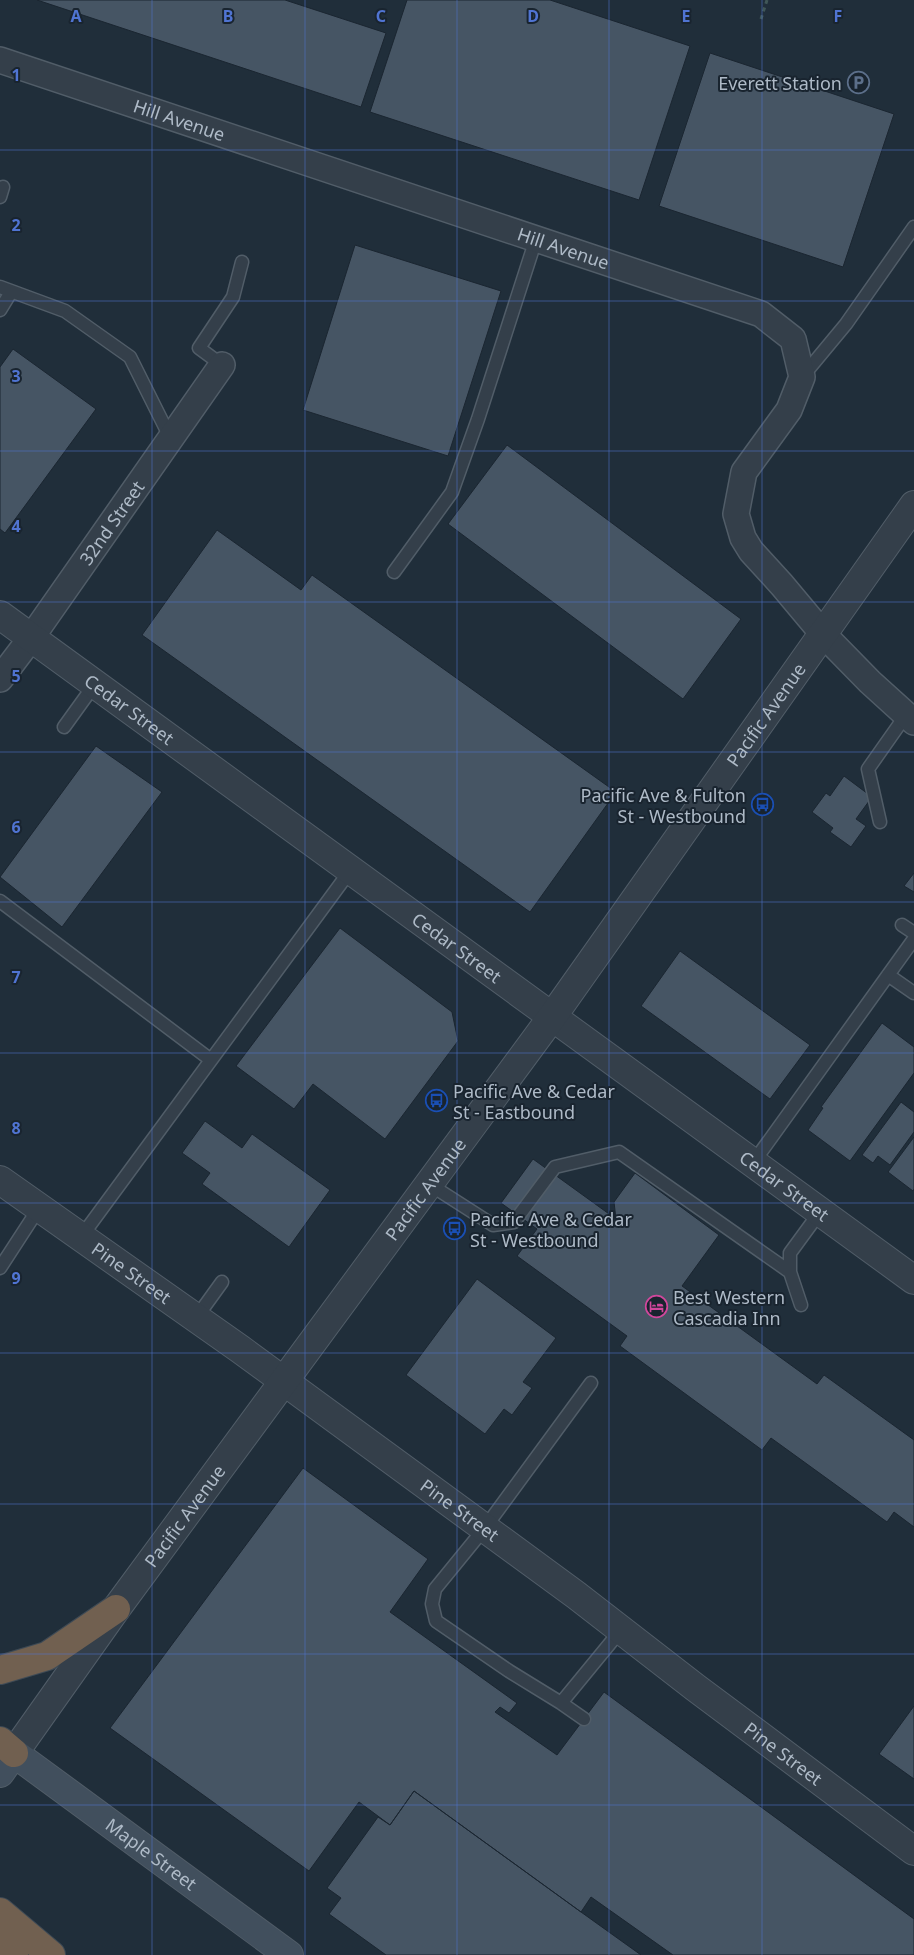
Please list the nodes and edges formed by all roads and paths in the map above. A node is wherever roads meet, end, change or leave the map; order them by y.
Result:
1 (767, 0) edge
2 (761, 20) dead end
3 (0, 60) edge
4 (914, 227) edge
5 (536, 239) junction
6 (242, 262) dead end
7 (5, 290) edge
8 (0, 310) edge
9 (222, 365) joint
10 (802, 377) junction
11 (171, 439) junction
12 (914, 505) edge
13 (394, 572) dead end
14 (0, 615) edge
15 (823, 634) junction
16 (31, 638) junction
17 (0, 679) edge
18 (95, 684) junction
19 (910, 718) edge
20 (64, 727) dead end
21 (880, 822) dead end
22 (350, 871) junction
23 (0, 901) edge
24 (902, 925) dead end
25 (914, 933) edge
26 (914, 939) edge
27 (888, 975) junction
28 (914, 993) edge
29 (552, 1018) junction
30 (210, 1060) junction
31 (753, 1163) junction
32 (0, 1180) edge
33 (429, 1184) junction
34 (39, 1208) junction
35 (820, 1212) junction
36 (81, 1237) junction
37 (0, 1268) edge
38 (790, 1272) junction
39 (914, 1280) edge
40 (222, 1282) dead end
41 (801, 1305) dead end
42 (196, 1318) junction
43 (284, 1381) junction
44 (592, 1383) dead end
45 (484, 1529) junction
46 (116, 1608) junction
47 (621, 1630) junction
48 (0, 1670) edge
49 (561, 1703) junction
50 (584, 1719) dead end
51 (5, 1756) edge
52 (914, 1851) edge
53 (0, 1912) edge
54 (0, 1942) edge
55 (14, 1955) edge
56 (51, 1955) edge
57 (289, 1955) edge

1 - 2 path
3 - 5 street, Hill Avenue
4 - 10 lane
5 - 10 street, Hill Avenue
5 - 13 lane
6 - 9 lane
7 - 8 lane
7 - 11 lane
9 - 11 street, 32nd Street
10 - 15 street
11 - 16 street, 32nd Street
12 - 15 street, Pacific Avenue
14 - 16 street, Cedar Street
15 - 19 street
15 - 29 street, Pacific Avenue
16 - 17 street, 32nd Street
16 - 18 street, Cedar Street
18 - 20 lane
18 - 22 street, Cedar Street
19 - 21 lane
22 - 29 street, Cedar Street
22 - 30 lane
23 - 30 lane
24 - 25 lane
26 - 27 lane
27 - 28 lane
27 - 31 lane
29 - 31 street, Cedar Street
29 - 33 street, Pacific Avenue
30 - 36 lane
31 - 35 street, Cedar Street
32 - 34 street, Pine Street
33 - 38 lane
33 - 43 street, Pacific Avenue
34 - 36 street, Pine Street
34 - 37 lane
35 - 38 lane
35 - 39 street, Cedar Street
36 - 42 street, Pine Street
38 - 41 lane
40 - 42 lane
42 - 43 street, Pine Street
43 - 45 street, Pine Street
43 - 46 street, Pacific Avenue
44 - 45 lane
45 - 47 street, Pine Street
45 - 49 lane
46 - 48 highway
46 - 51 street, Pacific Avenue
47 - 49 lane
47 - 52 street, Pine Street
49 - 50 lane
51 - 57 main road, Maple Street
53 - 56 highway
54 - 55 highway

